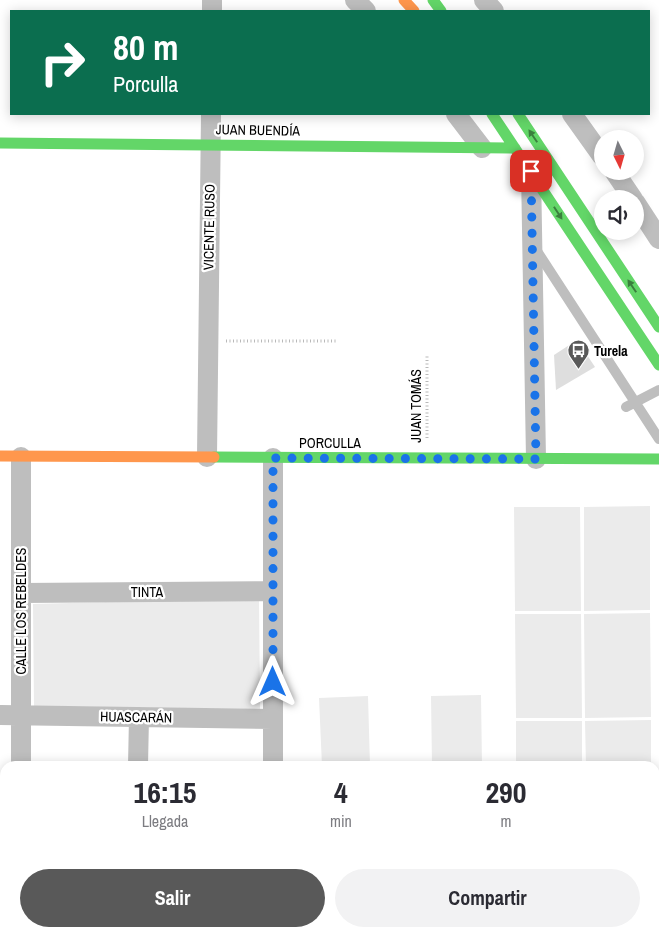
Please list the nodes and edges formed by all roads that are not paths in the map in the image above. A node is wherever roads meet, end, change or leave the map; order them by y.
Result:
1 (355, 0) edge
2 (404, 0) edge
3 (484, 0) edge
4 (365, 10) edge
5 (413, 10) edge
6 (493, 10) edge
7 (211, 115) edge
8 (457, 115) edge
9 (493, 115) edge
10 (519, 115) edge
11 (573, 115) edge
12 (0, 143) edge
13 (210, 145) junction
14 (594, 145) edge
15 (482, 148) junction
16 (515, 148) junction
17 (531, 171) junction
18 (644, 216) edge
19 (659, 239) edge
20 (532, 243) junction
21 (659, 327) edge
22 (659, 365) edge
23 (659, 390) edge
24 (630, 405) junction
25 (659, 439) edge
26 (0, 456) edge
27 (21, 456) junction
28 (207, 457) junction
29 (273, 458) junction
30 (536, 459) junction
31 (659, 459) edge
32 (273, 591) junction
33 (21, 593) junction
34 (0, 715) edge
35 (22, 715) junction
36 (139, 717) junction
37 (273, 719) junction
38 (21, 761) edge
39 (138, 761) edge
40 (273, 761) edge

1 - 4 street
2 - 5 street
3 - 6 street
7 - 13 street, VICENTE RUSO
8 - 15 street
9 - 16 street
21 -> 10 street
11 - 14 street
12 - 13 street, JUAN BUENDÍA
13 - 15 street, JUAN BUENDÍA
13 - 28 street, VICENTE RUSO
15 - 16 street, JUAN BUENDÍA
16 - 17 street
17 - 20 street
17 -> 22 street
18 - 19 street
20 - 24 lane
20 - 30 street
23 - 24 lane
24 - 25 lane
26 - 27 street, PORCULLA
27 - 28 street, PORCULLA
27 - 33 street, CALLE LOS REBELDES
28 - 29 street, PORCULLA
29 - 30 street, PORCULLA
29 - 32 street
30 - 31 street, PORCULLA
32 - 33 street, TINTA
32 - 37 street
33 - 35 street, CALLE LOS REBELDES
34 - 35 street, HUASCARÁN
35 - 36 street, HUASCARÁN
35 - 38 street, CALLE LOS REBELDES
36 - 37 street, HUASCARÁN
36 - 39 street
37 - 40 street

